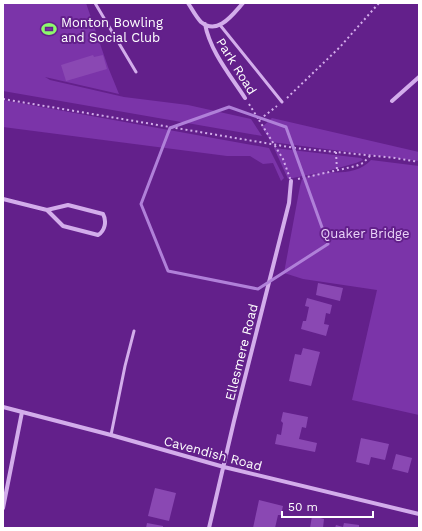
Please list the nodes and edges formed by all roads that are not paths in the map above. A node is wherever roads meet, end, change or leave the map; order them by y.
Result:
1 (95, 3) edge
2 (188, 3) edge
3 (243, 3) edge
4 (205, 24) junction
5 (220, 25) junction
6 (136, 72) dead end
7 (419, 77) edge
8 (245, 98) road end
9 (392, 101) dead end
10 (282, 102) road end
11 (291, 181) road end
12 (3, 199) edge
13 (47, 210) junction
14 (134, 331) dead end
15 (3, 407) edge
16 (22, 412) junction
17 (111, 435) junction
18 (224, 467) junction
19 (3, 508) edge
20 (419, 514) edge
21 (209, 528) edge

1 - 6 lane
2 - 4 street, Park Road
3 - 5 street
4 - 5 street
4 - 8 street, Park Road
5 - 10 lane
7 - 9 street
11 - 18 street, Ellesmere Road
12 - 13 street
13 - 13 street
14 - 17 lane
15 - 16 street, Cavendish Road
16 - 17 street, Cavendish Road
16 - 19 street
17 - 18 street, Cavendish Road
18 - 20 street, Cavendish Road
18 - 21 street, Ellesmere Road

